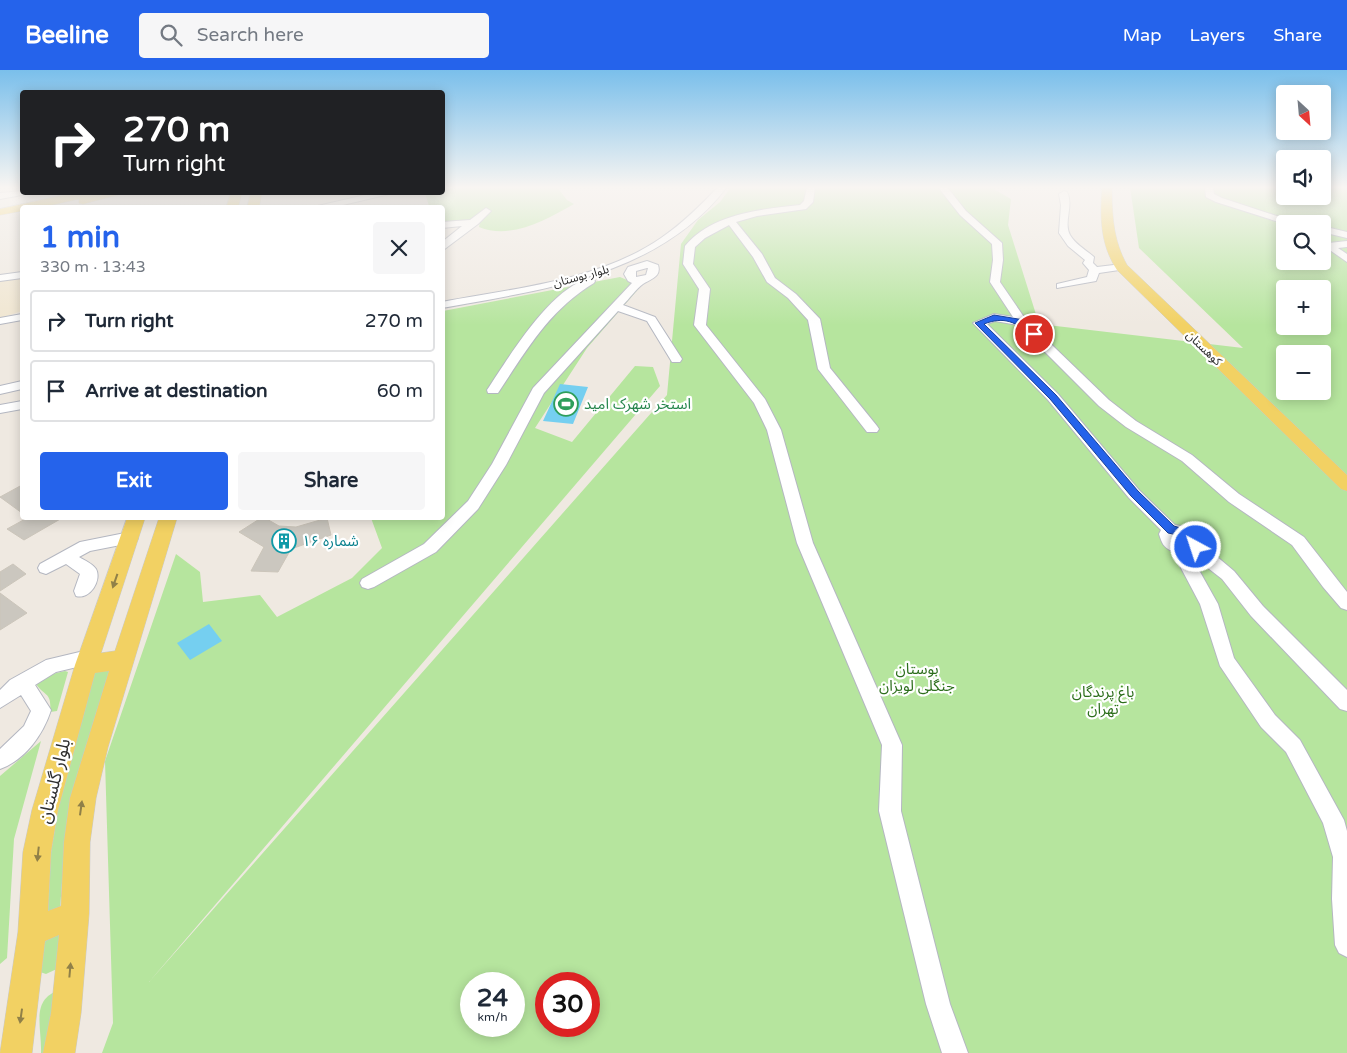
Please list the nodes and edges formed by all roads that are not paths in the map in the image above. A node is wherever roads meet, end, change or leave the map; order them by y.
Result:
1 (676, 233) edge
2 (703, 233) edge
3 (740, 233) edge
4 (986, 233) edge
5 (1065, 233) edge
6 (1107, 233) edge
7 (1117, 233) edge
8 (460, 234) edge
9 (1347, 244) edge
10 (445, 246) edge
11 (1347, 259) edge
12 (644, 260) junction
13 (1122, 267) junction
14 (1094, 270) junction
15 (612, 274) junction
16 (20, 275) edge
17 (568, 277) junction
18 (0, 278) edge
19 (634, 278) junction
20 (1061, 286) dead end
21 (445, 298) edge
22 (445, 304) edge
23 (617, 307) junction
24 (20, 317) edge
25 (0, 321) edge
26 (1022, 322) junction
27 (676, 359) dead end
28 (1235, 372) junction
29 (20, 379) edge
30 (0, 383) edge
31 (20, 385) edge
32 (0, 390) edge
33 (493, 390) dead end
34 (20, 405) edge
35 (0, 410) edge
36 (872, 429) dead end
37 (1347, 471) edge
38 (1347, 485) edge
39 (165, 529) edge
40 (131, 533) edge
41 (1182, 542) junction
42 (368, 583) dead end
43 (82, 591) dead end
44 (1347, 603) edge
45 (125, 659) junction
46 (87, 662) junction
47 (13, 687) edge
48 (0, 700) edge
49 (1347, 703) edge
50 (0, 760) edge
51 (75, 914) junction
52 (32, 932) junction
53 (1347, 945) edge
54 (16, 1053) edge
55 (59, 1053) edge
56 (956, 1053) edge

1 - 12 street, بلوار بوستان
2 - 56 street
3 - 36 street
4 - 26 street
5 - 14 street
6 - 13 main road, کوهستان
7 - 28 main road, کوهستان
8 - 10 street
9 - 11 street
12 - 15 street
12 - 17 street, بلوار بوستان
12 - 19 street
12 - 19 street
13 - 14 street
13 - 28 main road, کوهستان
14 - 20 street
15 - 19 street
15 - 33 street
16 - 18 street
17 - 21 street, بلوار بوستان
17 - 22 street, بلوار بوستان
19 - 23 street
23 - 27 street
23 - 42 street
24 - 25 street
26 - 41 street
26 - 44 street
28 - 37 main road, کوهستان
28 - 38 main road, کوهستان
29 - 30 street
31 - 32 street
34 - 35 street
39 - 40 main road
39 - 45 main road, بلوار گلستان
40 - 43 street
40 -> 46 main road, بلوار گلستان
41 - 49 street
41 - 53 street
45 - 46 main road
51 -> 45 main road, بلوار گلستان
46 - 47 street
46 -> 52 main road, بلوار گلستان
47 - 48 street
47 - 50 street
51 - 52 main road
55 -> 51 main road, بلوار گلستان
52 -> 54 main road, بلوار گلستان

